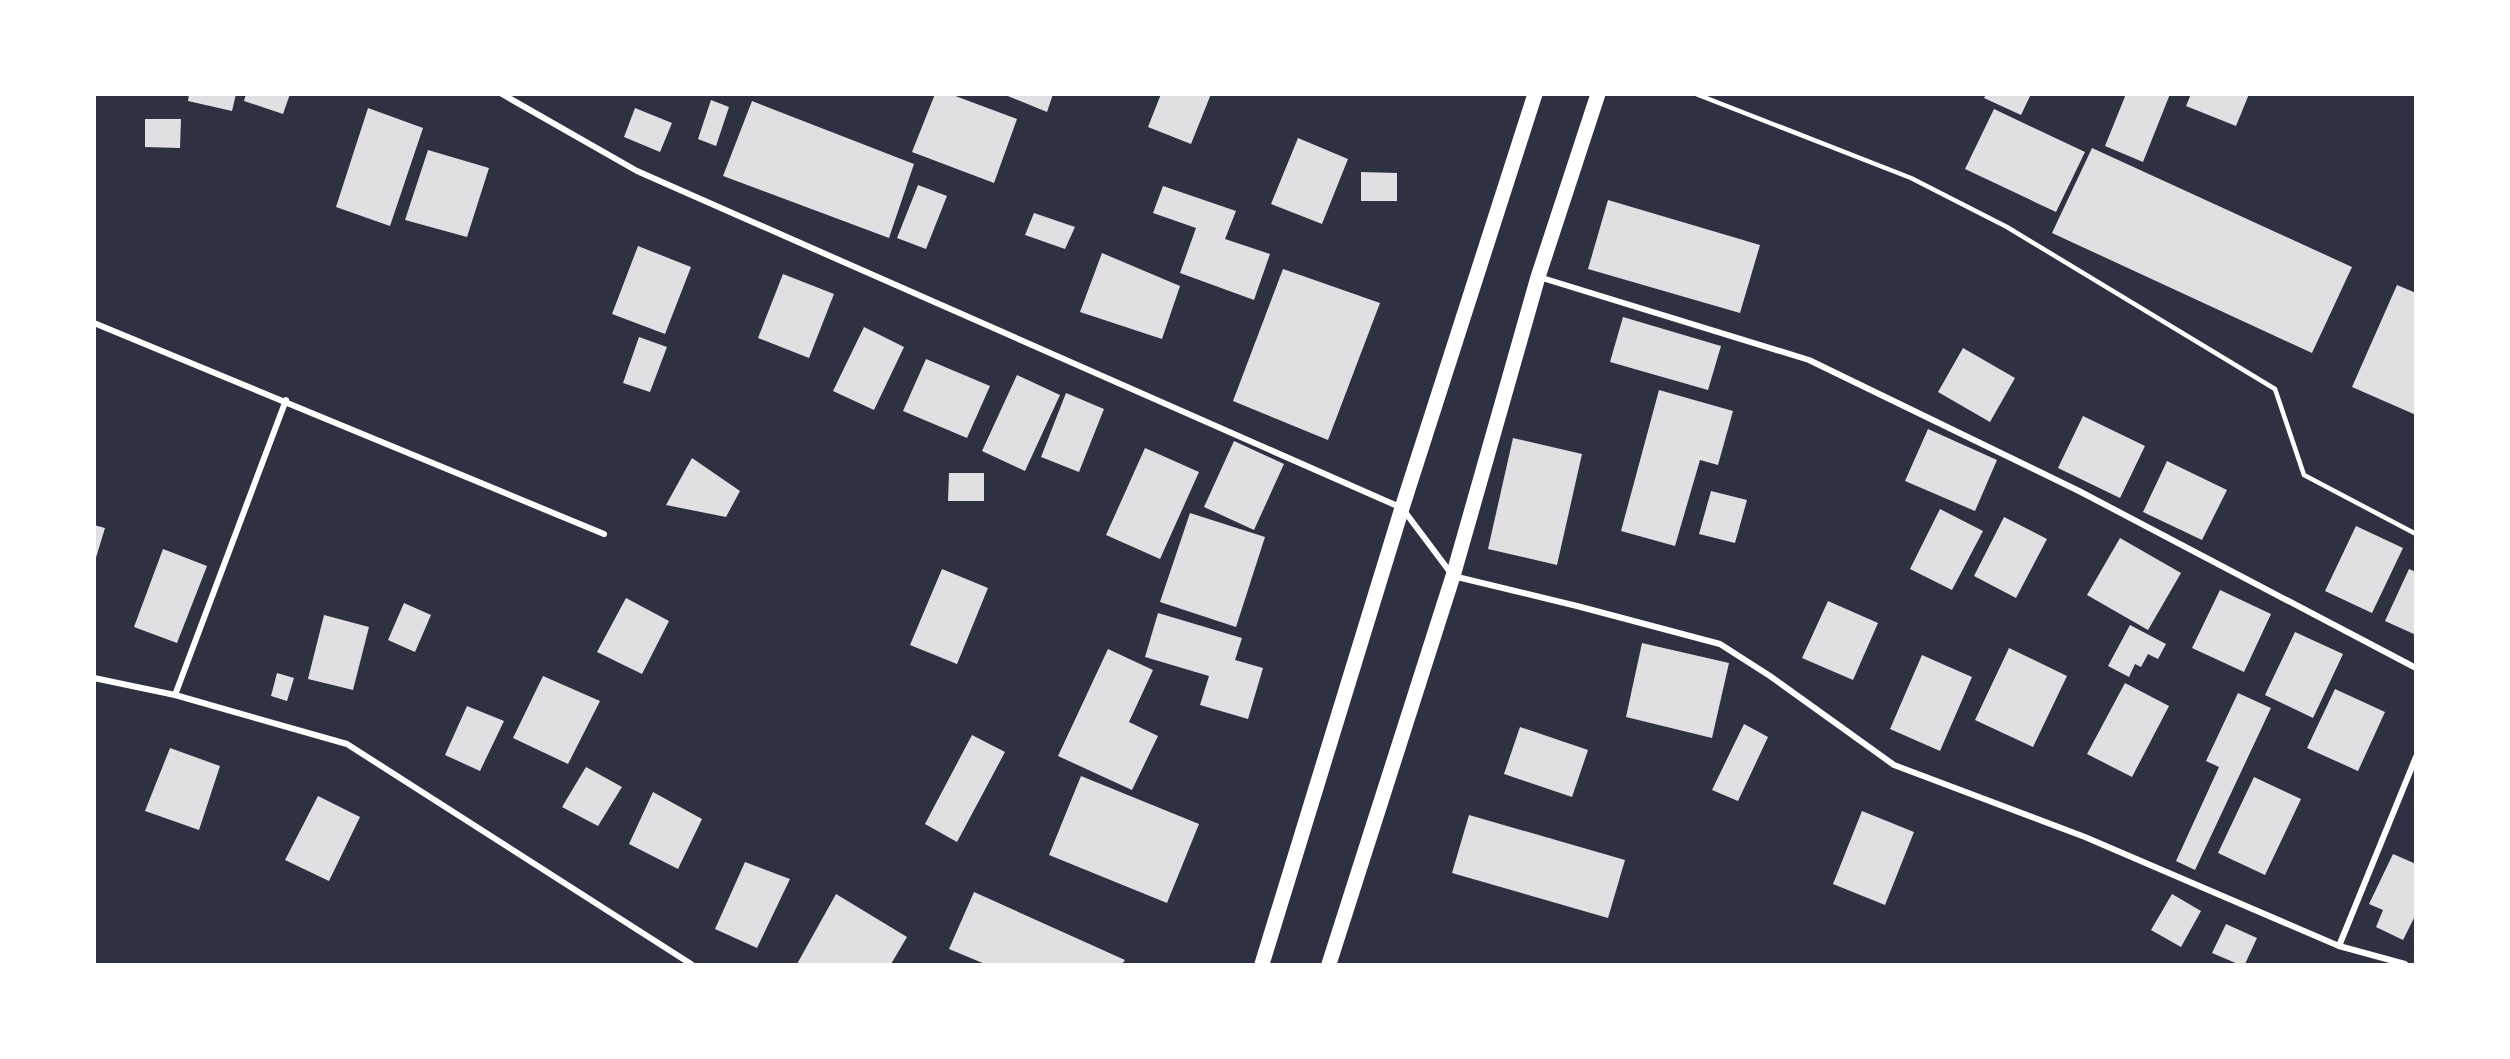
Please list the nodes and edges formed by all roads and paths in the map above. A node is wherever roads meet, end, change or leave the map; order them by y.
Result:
1 (501, 94) edge
2 (1534, 94) edge
3 (1598, 94) edge
4 (1696, 94) edge
5 (1538, 277) junction
6 (94, 322) edge
7 (286, 400) junction
8 (1402, 508) junction
9 (604, 534) dead end
10 (2415, 534) edge
11 (1454, 576) junction
12 (2415, 668) edge
13 (94, 678) edge
14 (175, 695) junction
15 (2415, 758) edge
16 (2339, 946) junction
17 (691, 964) edge
18 (1262, 964) edge
19 (1329, 964) edge
20 (2405, 964) edge

1 - 8 street
2 - 8 main road
3 - 5 main road
4 - 10 lane
5 - 11 main road
5 - 12 street
6 - 7 street
7 - 9 street
7 - 14 street
8 - 11 street
8 - 18 main road
11 - 16 street
11 - 19 main road
13 - 14 street
14 - 17 street
15 - 16 street
16 - 20 street

